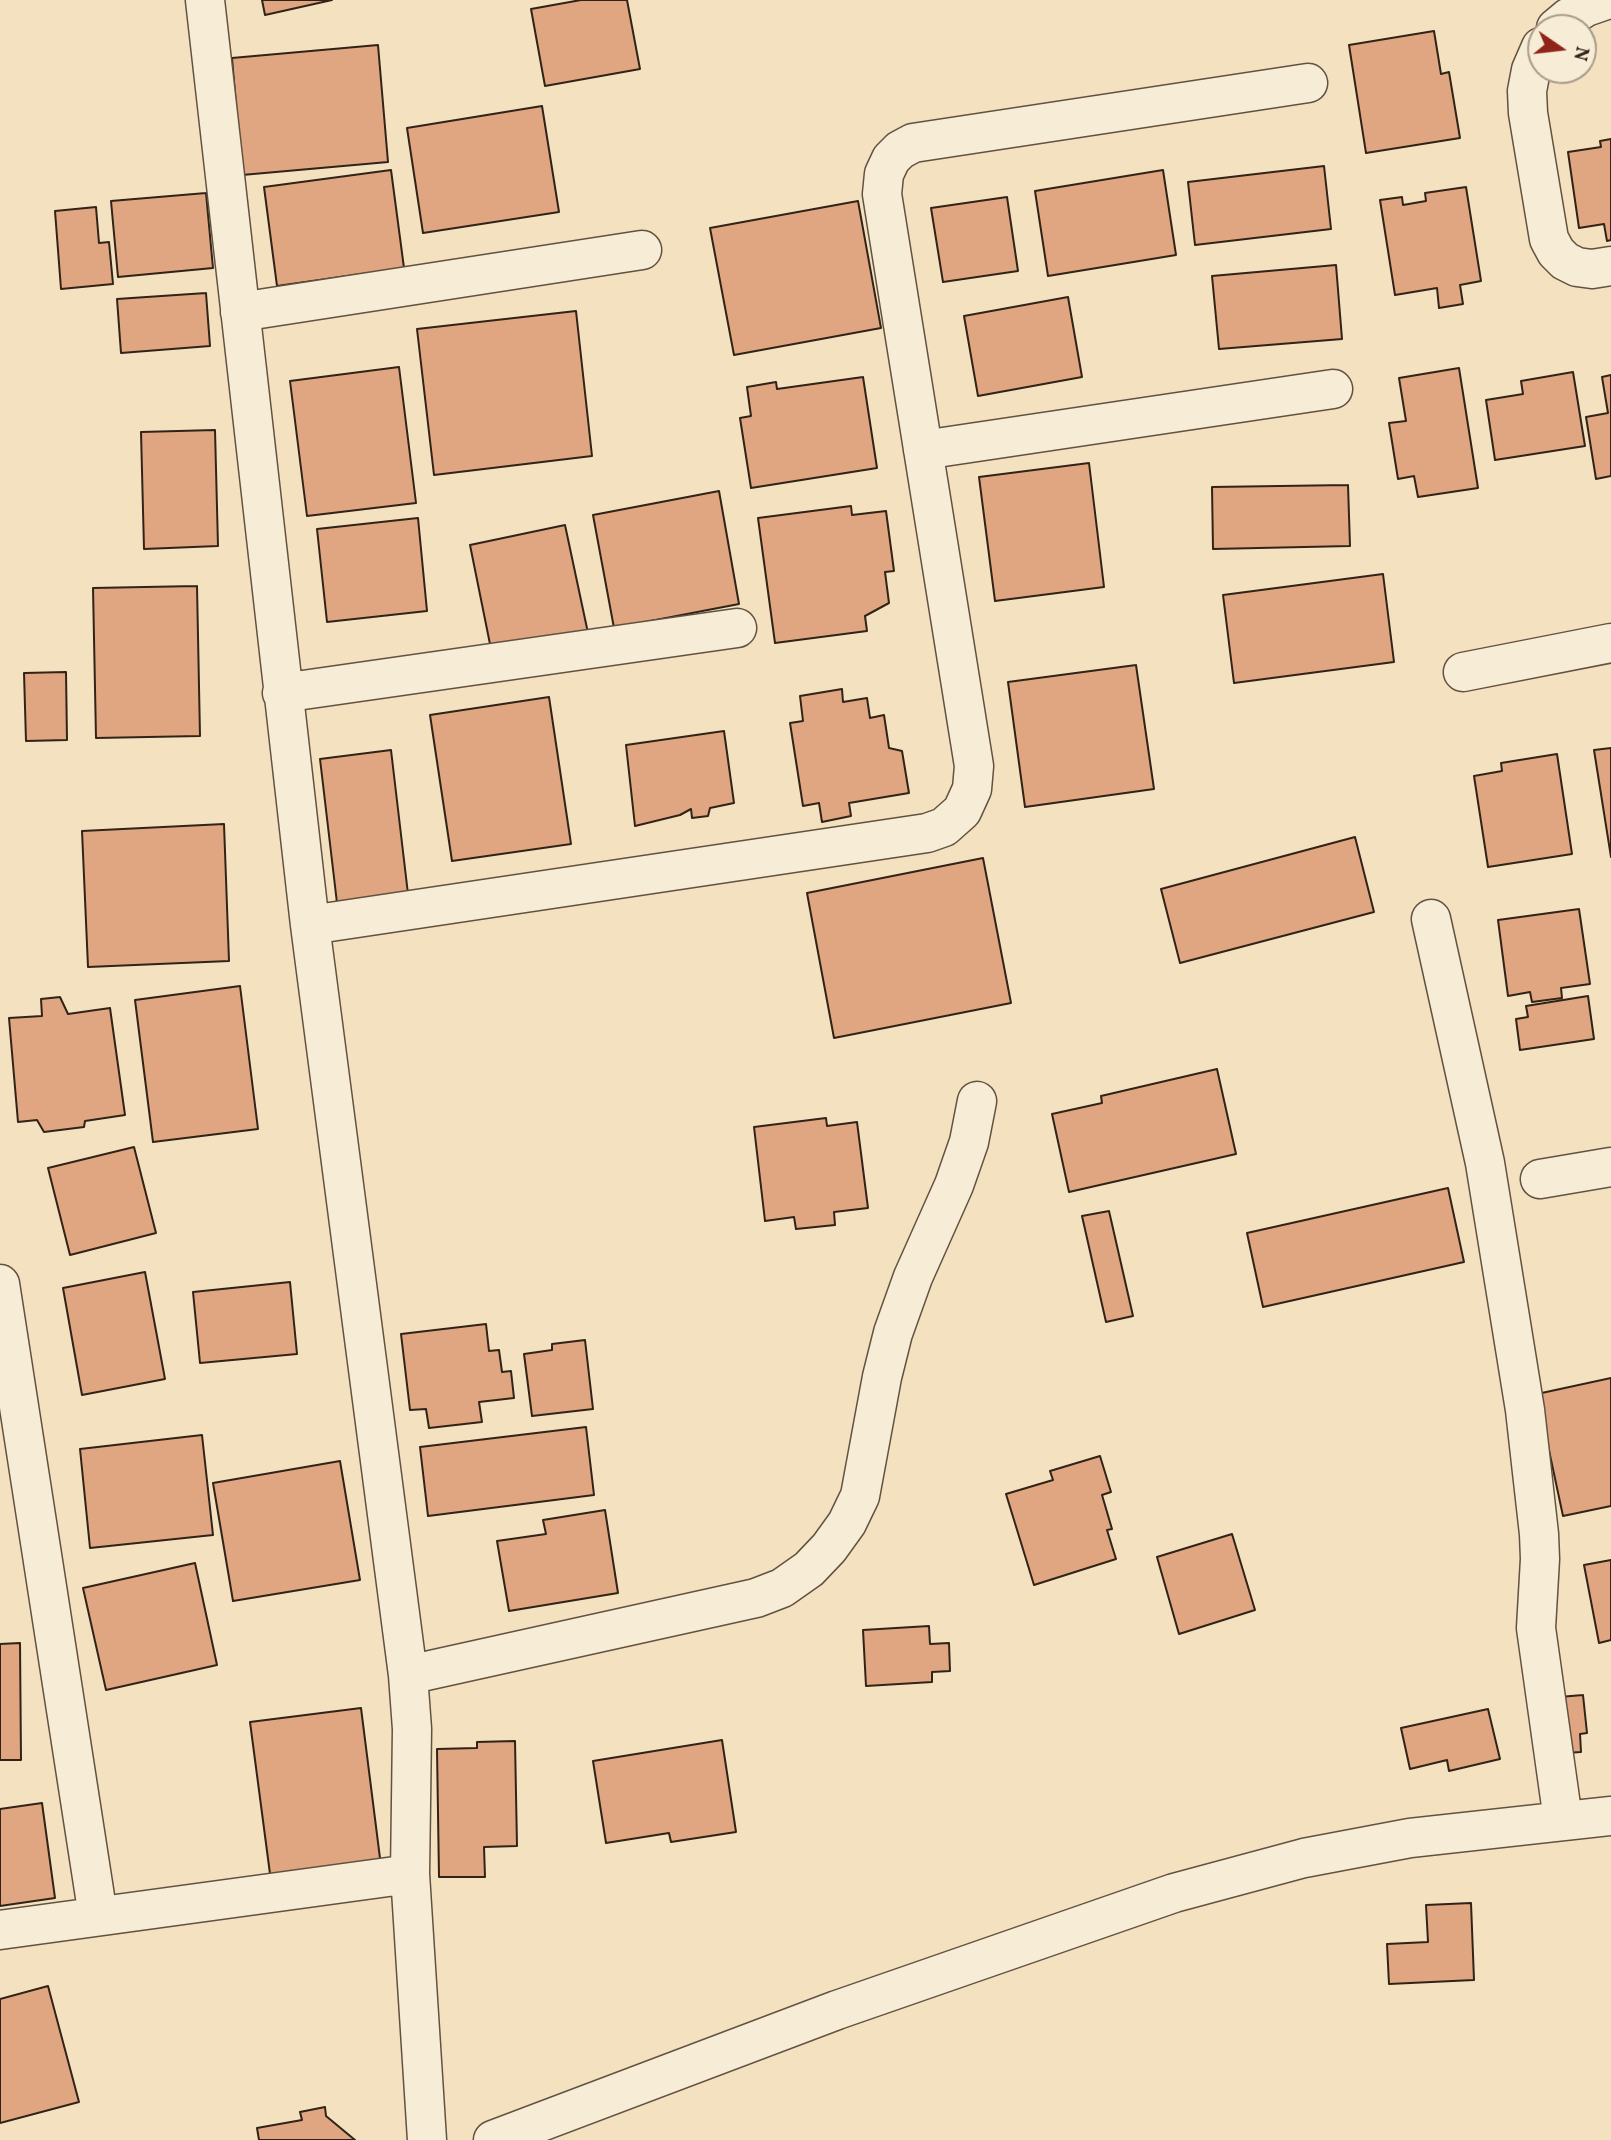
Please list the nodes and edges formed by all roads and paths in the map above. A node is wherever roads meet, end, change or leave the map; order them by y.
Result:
1 (205, 0) edge
2 (1606, 0) edge
3 (1566, 14) edge
4 (1308, 83) dead end
5 (1528, 84) edge
6 (642, 250) dead end
7 (1611, 266) edge
8 (240, 312) junction
9 (1333, 389) dead end
10 (923, 450) junction
11 (737, 628) dead end
12 (1611, 643) edge
13 (1463, 672) dead end
14 (282, 693) junction
15 (1431, 919) dead end
16 (310, 925) junction
17 (977, 1101) dead end
18 (1611, 1167) edge
19 (1540, 1178) dead end
20 (0, 1284) edge
21 (408, 1675) junction
22 (1611, 1816) edge
23 (1563, 1820) junction
24 (410, 1874) junction
25 (98, 1916) junction
26 (0, 1930) edge
27 (427, 2140) edge
28 (493, 2140) edge

1 - 8 street
2 - 3 street
4 - 10 street
5 - 7 street
6 - 8 street
8 - 14 street
9 - 10 street
10 - 16 street
11 - 14 street
12 - 13 street
14 - 16 street
15 - 23 street
16 - 21 street
17 - 21 street
18 - 19 street
20 - 25 street
21 - 24 street
22 - 23 street
23 - 28 street
24 - 25 street
24 - 27 street
25 - 26 street

